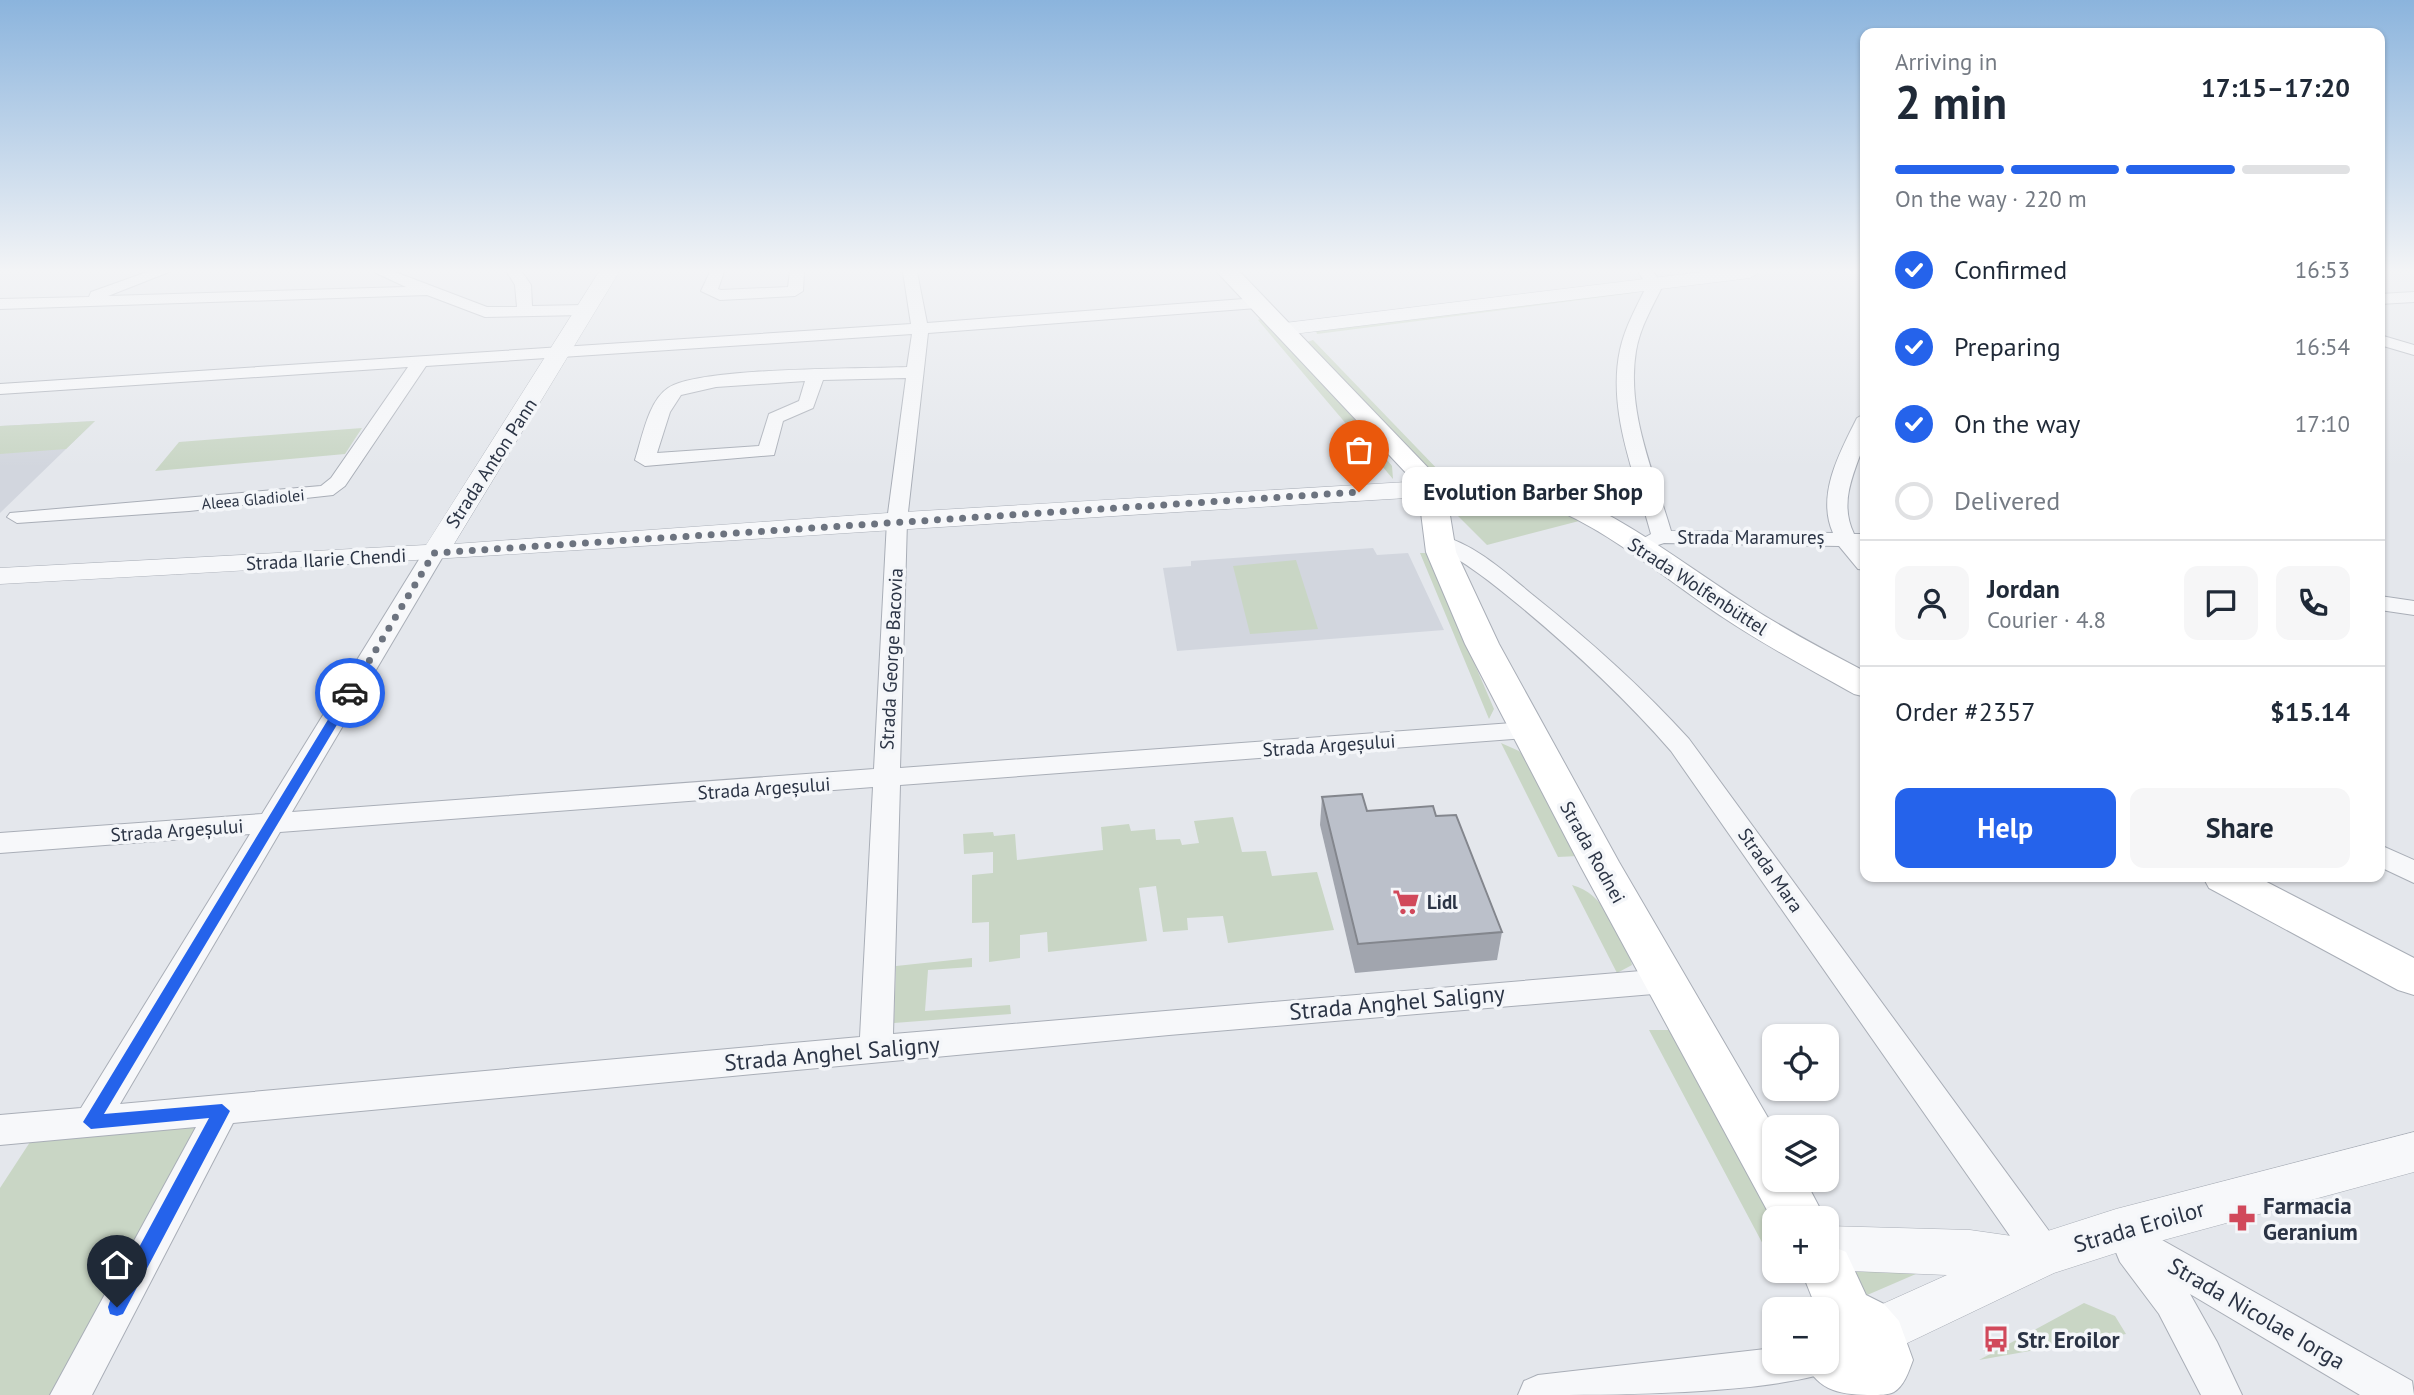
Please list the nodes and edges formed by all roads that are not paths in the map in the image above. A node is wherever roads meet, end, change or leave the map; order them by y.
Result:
1 (570, 337) edge
2 (794, 337) edge
3 (919, 337) edge
4 (1292, 337) edge
5 (1632, 337) edge
6 (2385, 341) edge
7 (2414, 350) edge
8 (562, 352) junction
9 (422, 360) junction
10 (917, 372) junction
11 (815, 377) junction
12 (0, 389) edge
13 (1860, 430) edge
14 (1426, 496) junction
15 (17, 517) dead end
16 (897, 521) junction
17 (1855, 539) edge
18 (1650, 541) junction
19 (434, 553) junction
20 (1860, 558) edge
21 (0, 576) edge
22 (2385, 604) edge
23 (2414, 607) edge
24 (1860, 683) edge
25 (1527, 730) junction
26 (886, 779) junction
27 (273, 822) junction
28 (0, 843) edge
29 (2385, 858) edge
30 (2414, 873) edge
31 (2232, 882) edge
32 (2414, 978) edge
33 (1665, 981) junction
34 (876, 1048) junction
35 (222, 1111) junction
36 (91, 1122) junction
37 (0, 1130) edge
38 (2414, 1152) edge
39 (1762, 1153) edge
40 (2116, 1231) junction
41 (1839, 1248) edge
42 (2035, 1258) junction
43 (1842, 1342) edge
44 (70, 1395) edge
45 (1538, 1395) edge
46 (2222, 1395) edge
47 (2398, 1395) edge

1 - 8 street, Strada Anton Pann
2 - 8 street
3 - 10 street, Strada George Bacovia
4 - 14 main road
5 - 18 street
6 - 7 street
8 - 9 street
8 - 19 street, Strada Anton Pann
9 - 12 street
9 - 15 street, Aleea Gladiolei
10 - 11 street
10 - 16 street, Strada George Bacovia
11 - 11 street
13 - 17 street
14 - 16 street, Strada Ilarie Chendi
14 - 18 main road, Strada Wolfenbüttel
14 - 25 main road, Strada Rodnei
14 - 42 street, Strada Mara
16 - 19 street, Strada Ilarie Chendi
16 - 26 street, Strada George Bacovia
17 - 18 street, Strada Maramureș
17 - 20 street
18 - 24 main road, Strada Wolfenbüttel
19 - 21 street, Strada Ilarie Chendi
19 - 27 street, Strada Anton Pann
22 - 23 street
25 - 26 street, Strada Argeșului
25 - 33 main road, Strada Rodnei
26 - 27 street, Strada Argeșului
26 - 34 street, Strada George Bacovia
27 - 28 street, Strada Argeșului
27 - 36 street, Strada Anton Pann
29 - 30 street
31 - 32 main road
33 - 34 street, Strada Anghel Saligny
33 - 39 main road, Strada Rodnei
34 - 35 street, Strada Anghel Saligny
35 - 36 street, Strada Anghel Saligny
35 - 44 street
36 - 37 street, Strada Anghel Saligny
38 - 40 street, Strada Eroilor
40 - 42 street, Strada Eroilor
40 - 46 street
40 - 47 street, Strada Nicolae Iorga
41 - 42 street
42 - 43 street, Strada Eroilor
43 - 45 street

